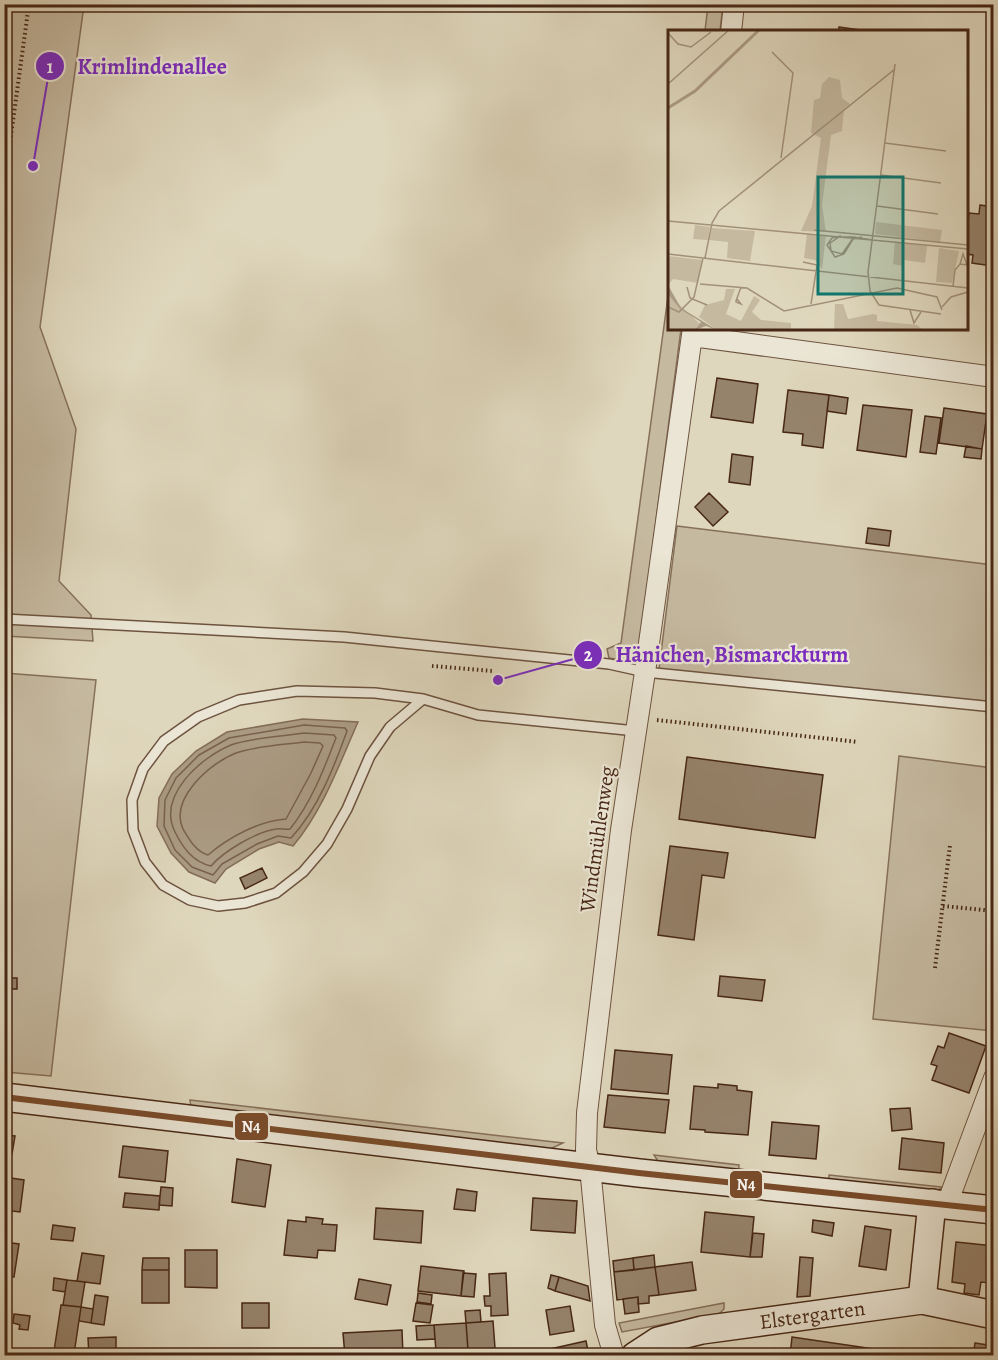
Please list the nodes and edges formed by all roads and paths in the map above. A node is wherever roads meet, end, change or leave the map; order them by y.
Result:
1 (29, 4) edge
2 (734, 4) edge
3 (731, 30) edge
4 (4, 186) edge
5 (692, 332) edge
6 (993, 377) edge
7 (4, 619) edge
8 (645, 672) junction
9 (423, 699) junction
10 (993, 707) edge
11 (637, 724) junction
12 (858, 742) dead end
13 (950, 845) dead end
14 (943, 906) junction
15 (993, 911) edge
16 (935, 968) dead end
17 (993, 1078) edge
18 (4, 1097) edge
19 (590, 1167) junction
20 (939, 1204) junction
21 (993, 1210) edge
22 (922, 1300) junction
23 (993, 1315) edge
24 (614, 1356) edge
25 (635, 1356) edge

1 - 4 path
2 - 3 street
5 - 6 street
5 - 8 street, Windmühlenweg
7 - 8 lane
8 - 10 lane
8 - 11 street, Windmühlenweg
9 - 9 lane
9 - 11 lane
11 - 12 path
11 - 19 street, Windmühlenweg
13 - 14 path
14 - 15 path
14 - 16 path
17 - 20 street
18 - 19 street
19 - 20 street
19 - 24 street, Windmühlenweg
20 - 21 street
20 - 22 street
22 - 23 street, Elstergarten
22 - 25 street, Elstergarten

